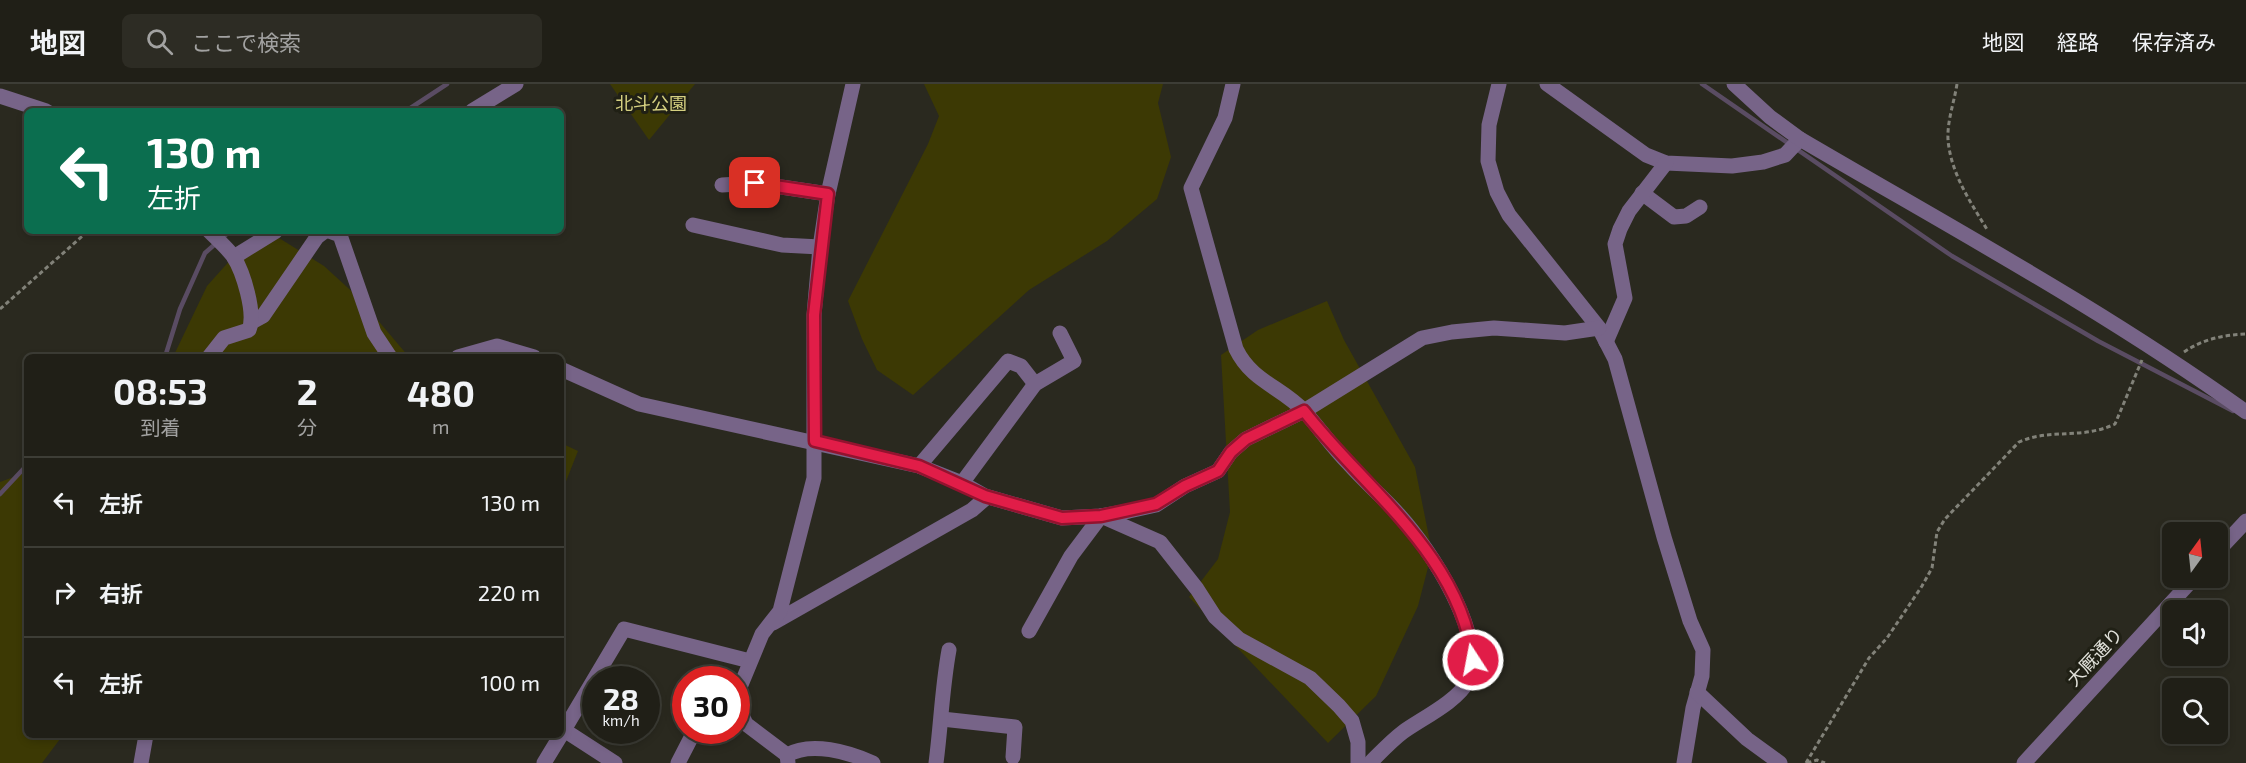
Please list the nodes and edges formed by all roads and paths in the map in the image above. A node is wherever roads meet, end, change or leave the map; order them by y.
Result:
1 (516, 84) edge
2 (854, 84) edge
3 (1233, 84) edge
4 (1499, 84) edge
5 (1547, 84) edge
6 (1734, 84) edge
7 (1957, 84) edge
8 (0, 96) edge
9 (37, 108) edge
10 (477, 108) edge
11 (1800, 139) junction
12 (1666, 163) junction
13 (722, 185) dead end
14 (1642, 193) junction
15 (828, 194) junction
16 (1700, 207) dead end
17 (693, 225) dead end
18 (85, 234) edge
19 (212, 234) edge
20 (271, 234) edge
21 (321, 234) edge
22 (337, 234) edge
23 (820, 247) junction
24 (1990, 250) junction
25 (234, 257) junction
26 (0, 309) edge
27 (252, 321) junction
28 (1599, 328) junction
29 (1060, 333) dead end
30 (2246, 334) edge
31 (1606, 342) junction
32 (2147, 344) junction
33 (212, 354) edge
34 (388, 354) edge
35 (469, 354) edge
36 (524, 354) edge
37 (2173, 360) junction
38 (564, 370) edge
39 (1035, 384) junction
40 (1304, 411) junction
41 (2246, 411) edge
42 (815, 441) junction
43 (919, 466) junction
44 (962, 483) junction
45 (987, 497) junction
46 (1101, 516) junction
47 (2246, 521) edge
48 (2228, 540) edge
49 (2185, 588) edge
50 (768, 626) junction
51 (1029, 631) dead end
52 (949, 650) dead end
53 (750, 661) junction
54 (748, 666) edge
55 (1697, 692) junction
56 (942, 719) junction
57 (750, 727) edge
58 (564, 730) edge
59 (564, 734) edge
60 (145, 738) edge
61 (559, 738) edge
62 (688, 744) edge
63 (1013, 757) dead end
64 (788, 759) edge
65 (141, 763) edge
66 (544, 763) edge
67 (615, 763) edge
68 (678, 763) edge
69 (873, 763) edge
70 (936, 763) edge
71 (1358, 763) edge
72 (1371, 763) edge
73 (1684, 763) edge
74 (1780, 763) edge
75 (1807, 763) edge
76 (1825, 763) edge
77 (2024, 763) edge

1 - 10 street
2 - 15 street
3 - 40 street
4 - 28 street
5 - 12 street
6 - 11 street
7 - 24 path
8 - 9 street
11 - 12 street
11 - 24 street
12 - 14 street
13 - 15 street
14 - 16 street
14 - 31 street
15 - 23 street
17 - 23 street
18 - 26 path
19 - 25 street
20 - 25 street
21 - 27 street
22 - 34 street
23 - 42 street
24 - 32 street
25 - 27 street
27 - 33 street
28 - 31 street
28 - 40 street
29 - 39 street
30 - 37 path
31 - 55 street
32 - 37 street
32 - 75 path
35 - 36 street
37 - 41 street
38 - 42 street
39 - 43 street
39 - 44 street
40 - 46 street
40 - 72 street
42 - 43 street
42 - 50 street
43 - 44 street
44 - 45 street
45 - 46 street
45 - 50 street
46 - 51 street
46 - 71 street
47 - 48 street
49 - 77 street, 大厩通り
50 - 53 street
52 - 56 street
53 - 54 street
53 - 58 street
55 - 73 street
55 - 74 street
56 - 63 street
56 - 70 street
57 - 64 street
59 - 67 street
60 - 65 street
61 - 66 street
62 - 68 street
64 - 69 street
75 - 76 path

